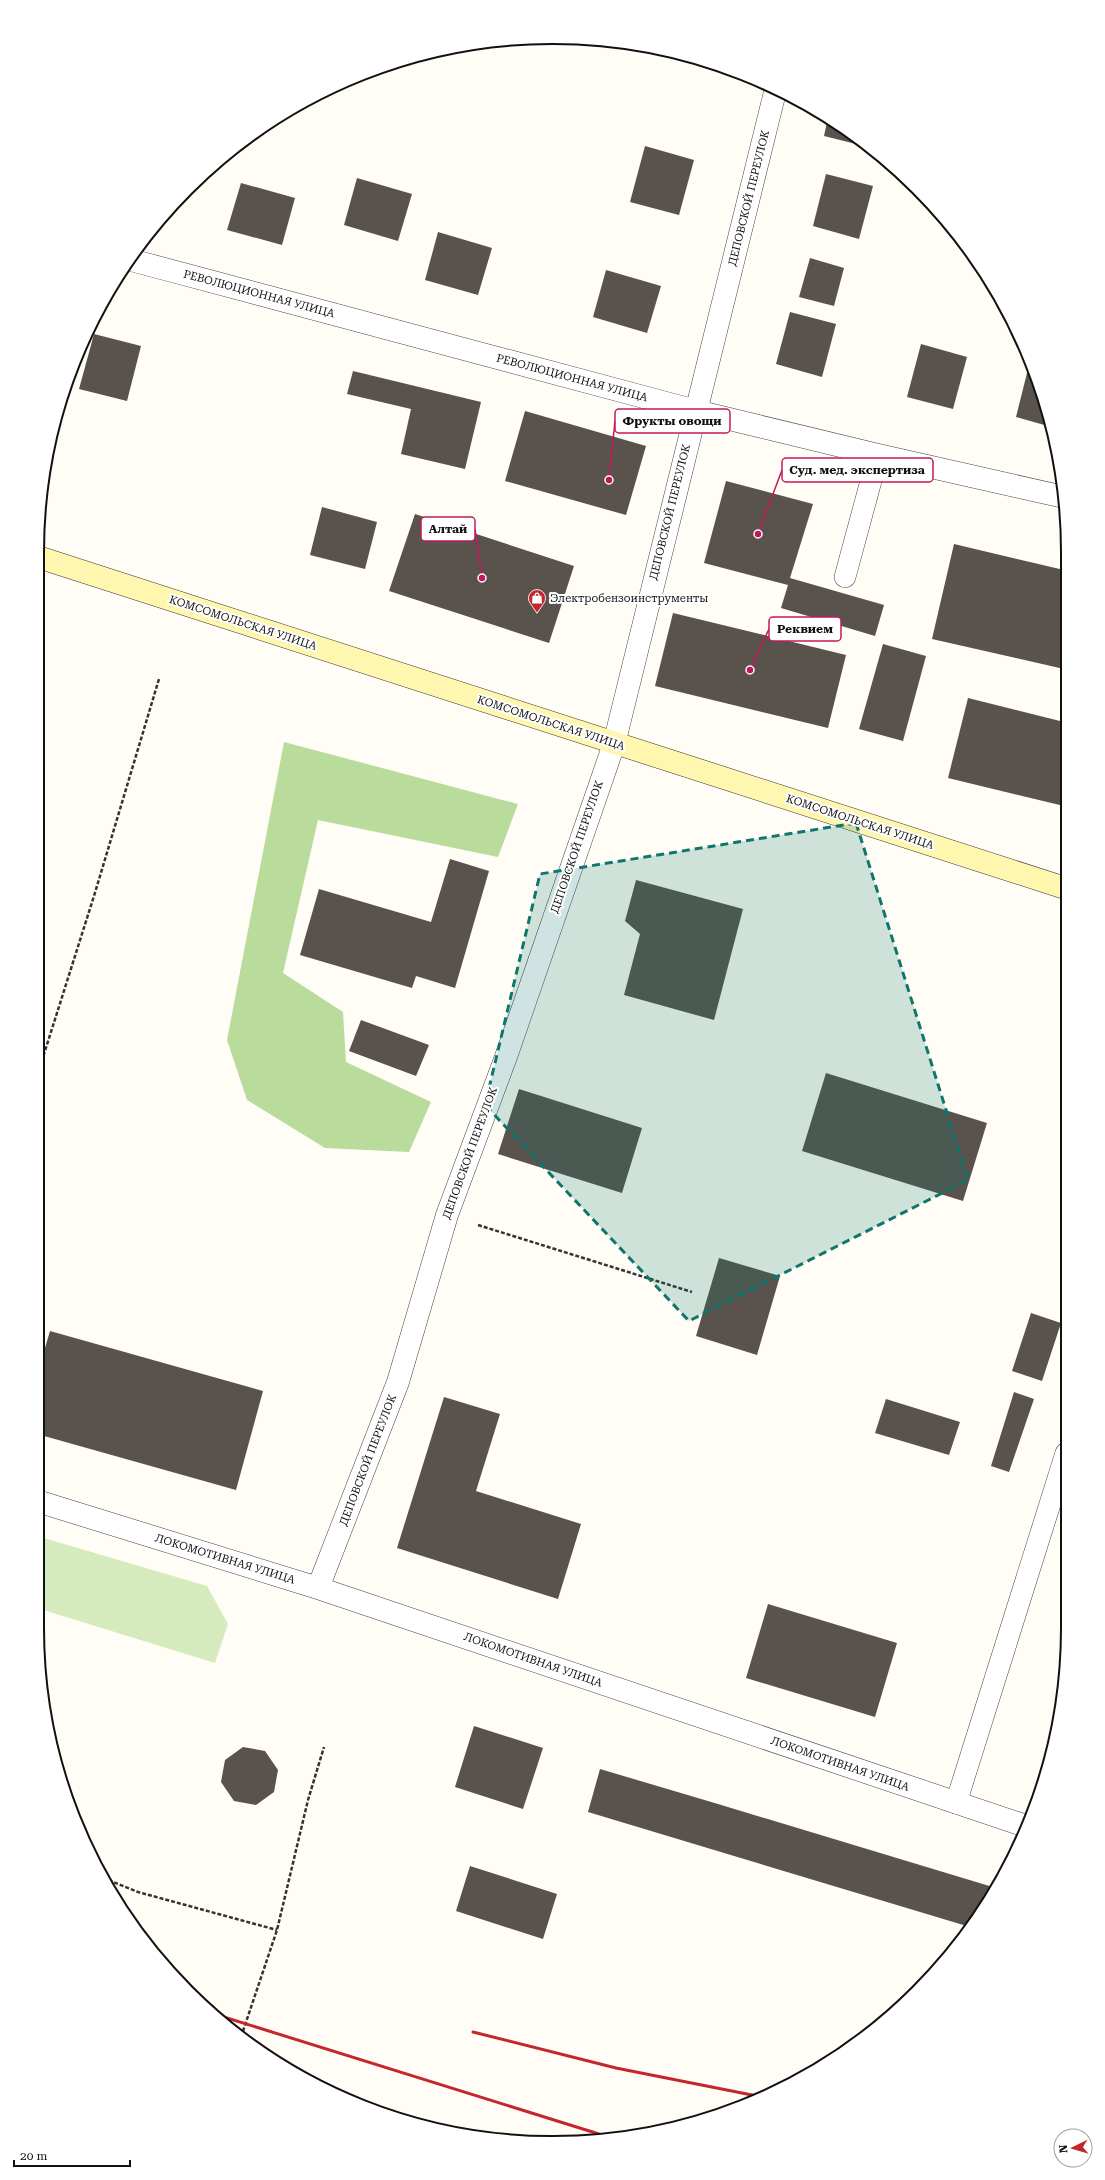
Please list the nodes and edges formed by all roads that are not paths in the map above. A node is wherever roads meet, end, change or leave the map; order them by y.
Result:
1 (774, 95) edge
2 (136, 262) edge
3 (696, 411) junction
4 (878, 455) junction
5 (1058, 496) edge
6 (44, 559) edge
7 (845, 577) dead end
8 (614, 744) junction
9 (1061, 887) edge
10 (1061, 1469) edge
11 (44, 1503) edge
12 (318, 1588) junction
13 (956, 1803) junction
14 (1021, 1824) edge

1 - 3 street, ДЕПОВСКОЙ ПЕРЕУЛОК
2 - 3 street, РЕВОЛЮЦИОННАЯ УЛИЦА
3 - 4 street, РЕВОЛЮЦИОННАЯ УЛИЦА
3 - 8 street, ДЕПОВСКОЙ ПЕРЕУЛОК
4 - 5 street, РЕВОЛЮЦИОННАЯ УЛИЦА
4 - 7 lane
6 - 8 main road, КОМСОМОЛЬСКАЯ УЛИЦА
8 - 9 main road, КОМСОМОЛЬСКАЯ УЛИЦА
8 - 12 street, ДЕПОВСКОЙ ПЕРЕУЛОК
10 - 13 lane
11 - 12 street, ЛОКОМОТИВНАЯ УЛИЦА
12 - 13 street, ЛОКОМОТИВНАЯ УЛИЦА
13 - 14 street, ЛОКОМОТИВНАЯ УЛИЦА

